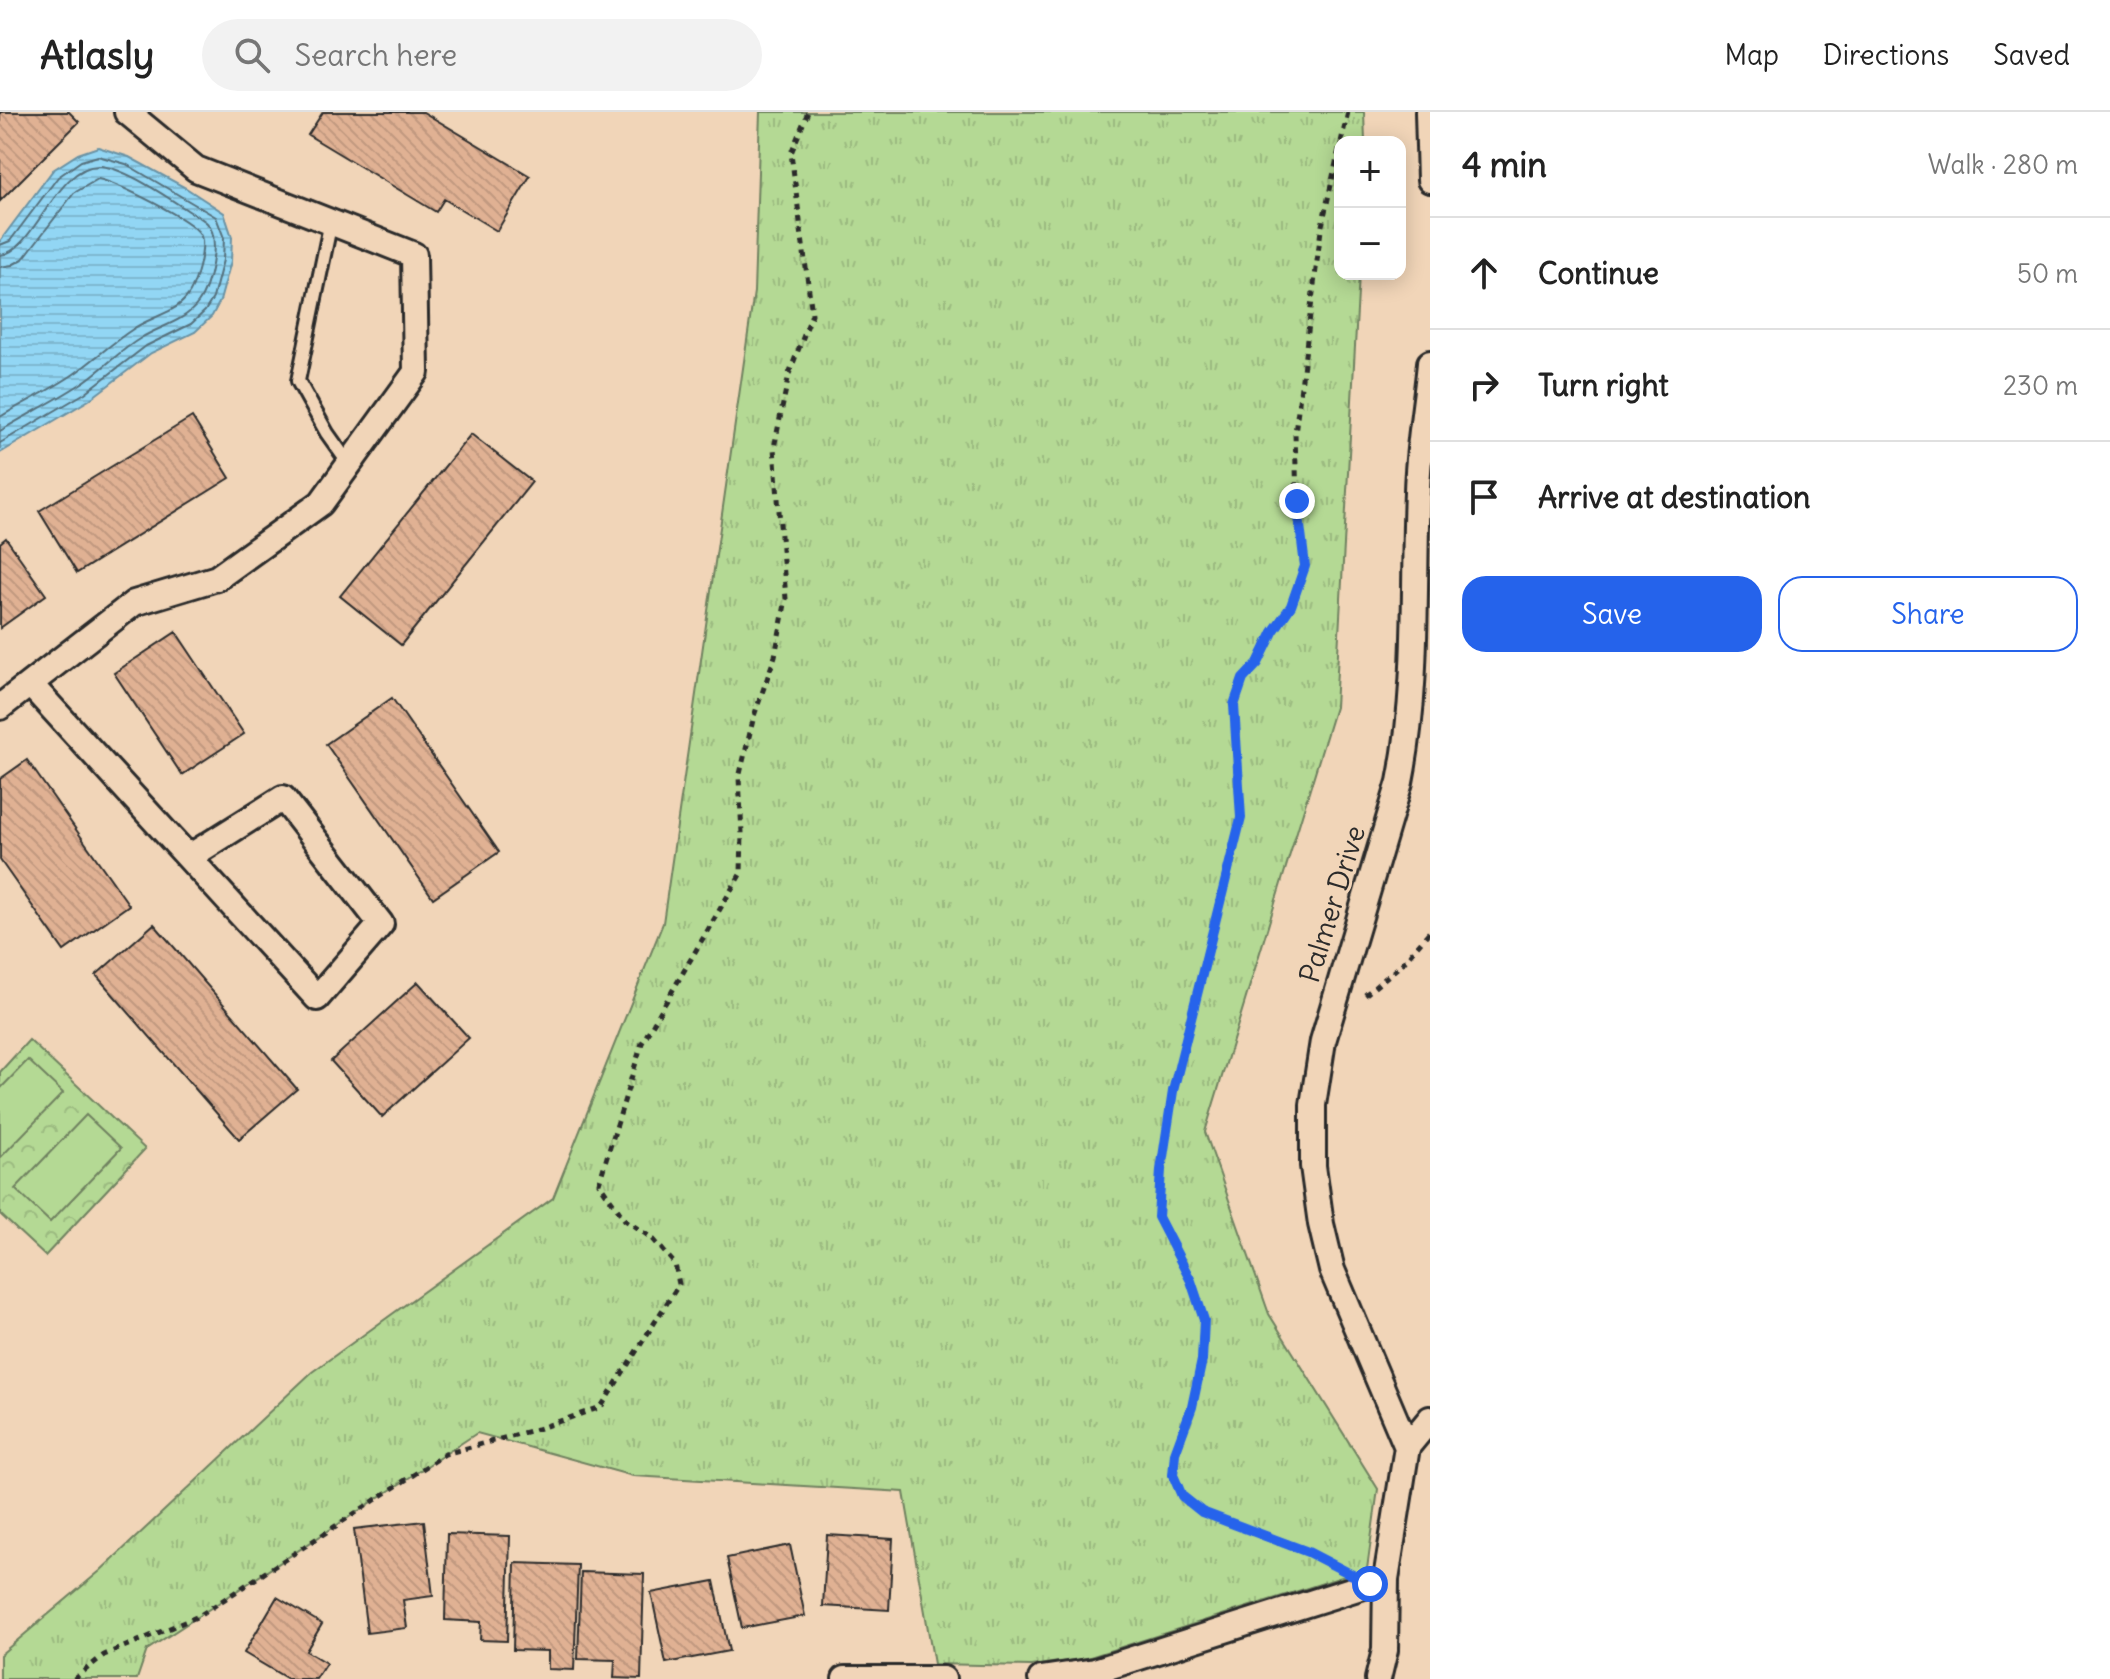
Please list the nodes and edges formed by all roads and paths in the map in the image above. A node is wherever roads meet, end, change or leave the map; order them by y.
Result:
1 (127, 112) edge
2 (808, 112) edge
3 (1348, 112) edge
4 (1428, 112) edge
5 (1342, 136) edge
6 (1334, 170) edge
7 (1430, 180) edge
8 (331, 221) junction
9 (1430, 363) edge
10 (349, 464) junction
11 (1423, 486) edge
12 (30, 684) junction
13 (0, 707) edge
14 (189, 857) junction
15 (1430, 931) edge
16 (1330, 1014) junction
17 (1430, 1419) edge
18 (1407, 1447) junction
19 (1378, 1582) junction
20 (74, 1679) edge
21 (845, 1679) edge
22 (943, 1679) edge
23 (1041, 1679) edge
24 (1378, 1679) edge

1 - 8 street
2 - 20 path
3 - 5 path
4 - 7 street
6 - 19 path
8 - 10 lane
8 - 10 street
9 - 11 street, Palmer Drive
10 - 12 street
11 - 16 street, Palmer Drive
12 - 13 street
12 - 14 street
14 - 14 street
15 - 16 path
16 - 18 street, Palmer Drive
17 - 18 street
18 - 19 street
19 - 23 street
19 - 24 street
21 - 22 street

